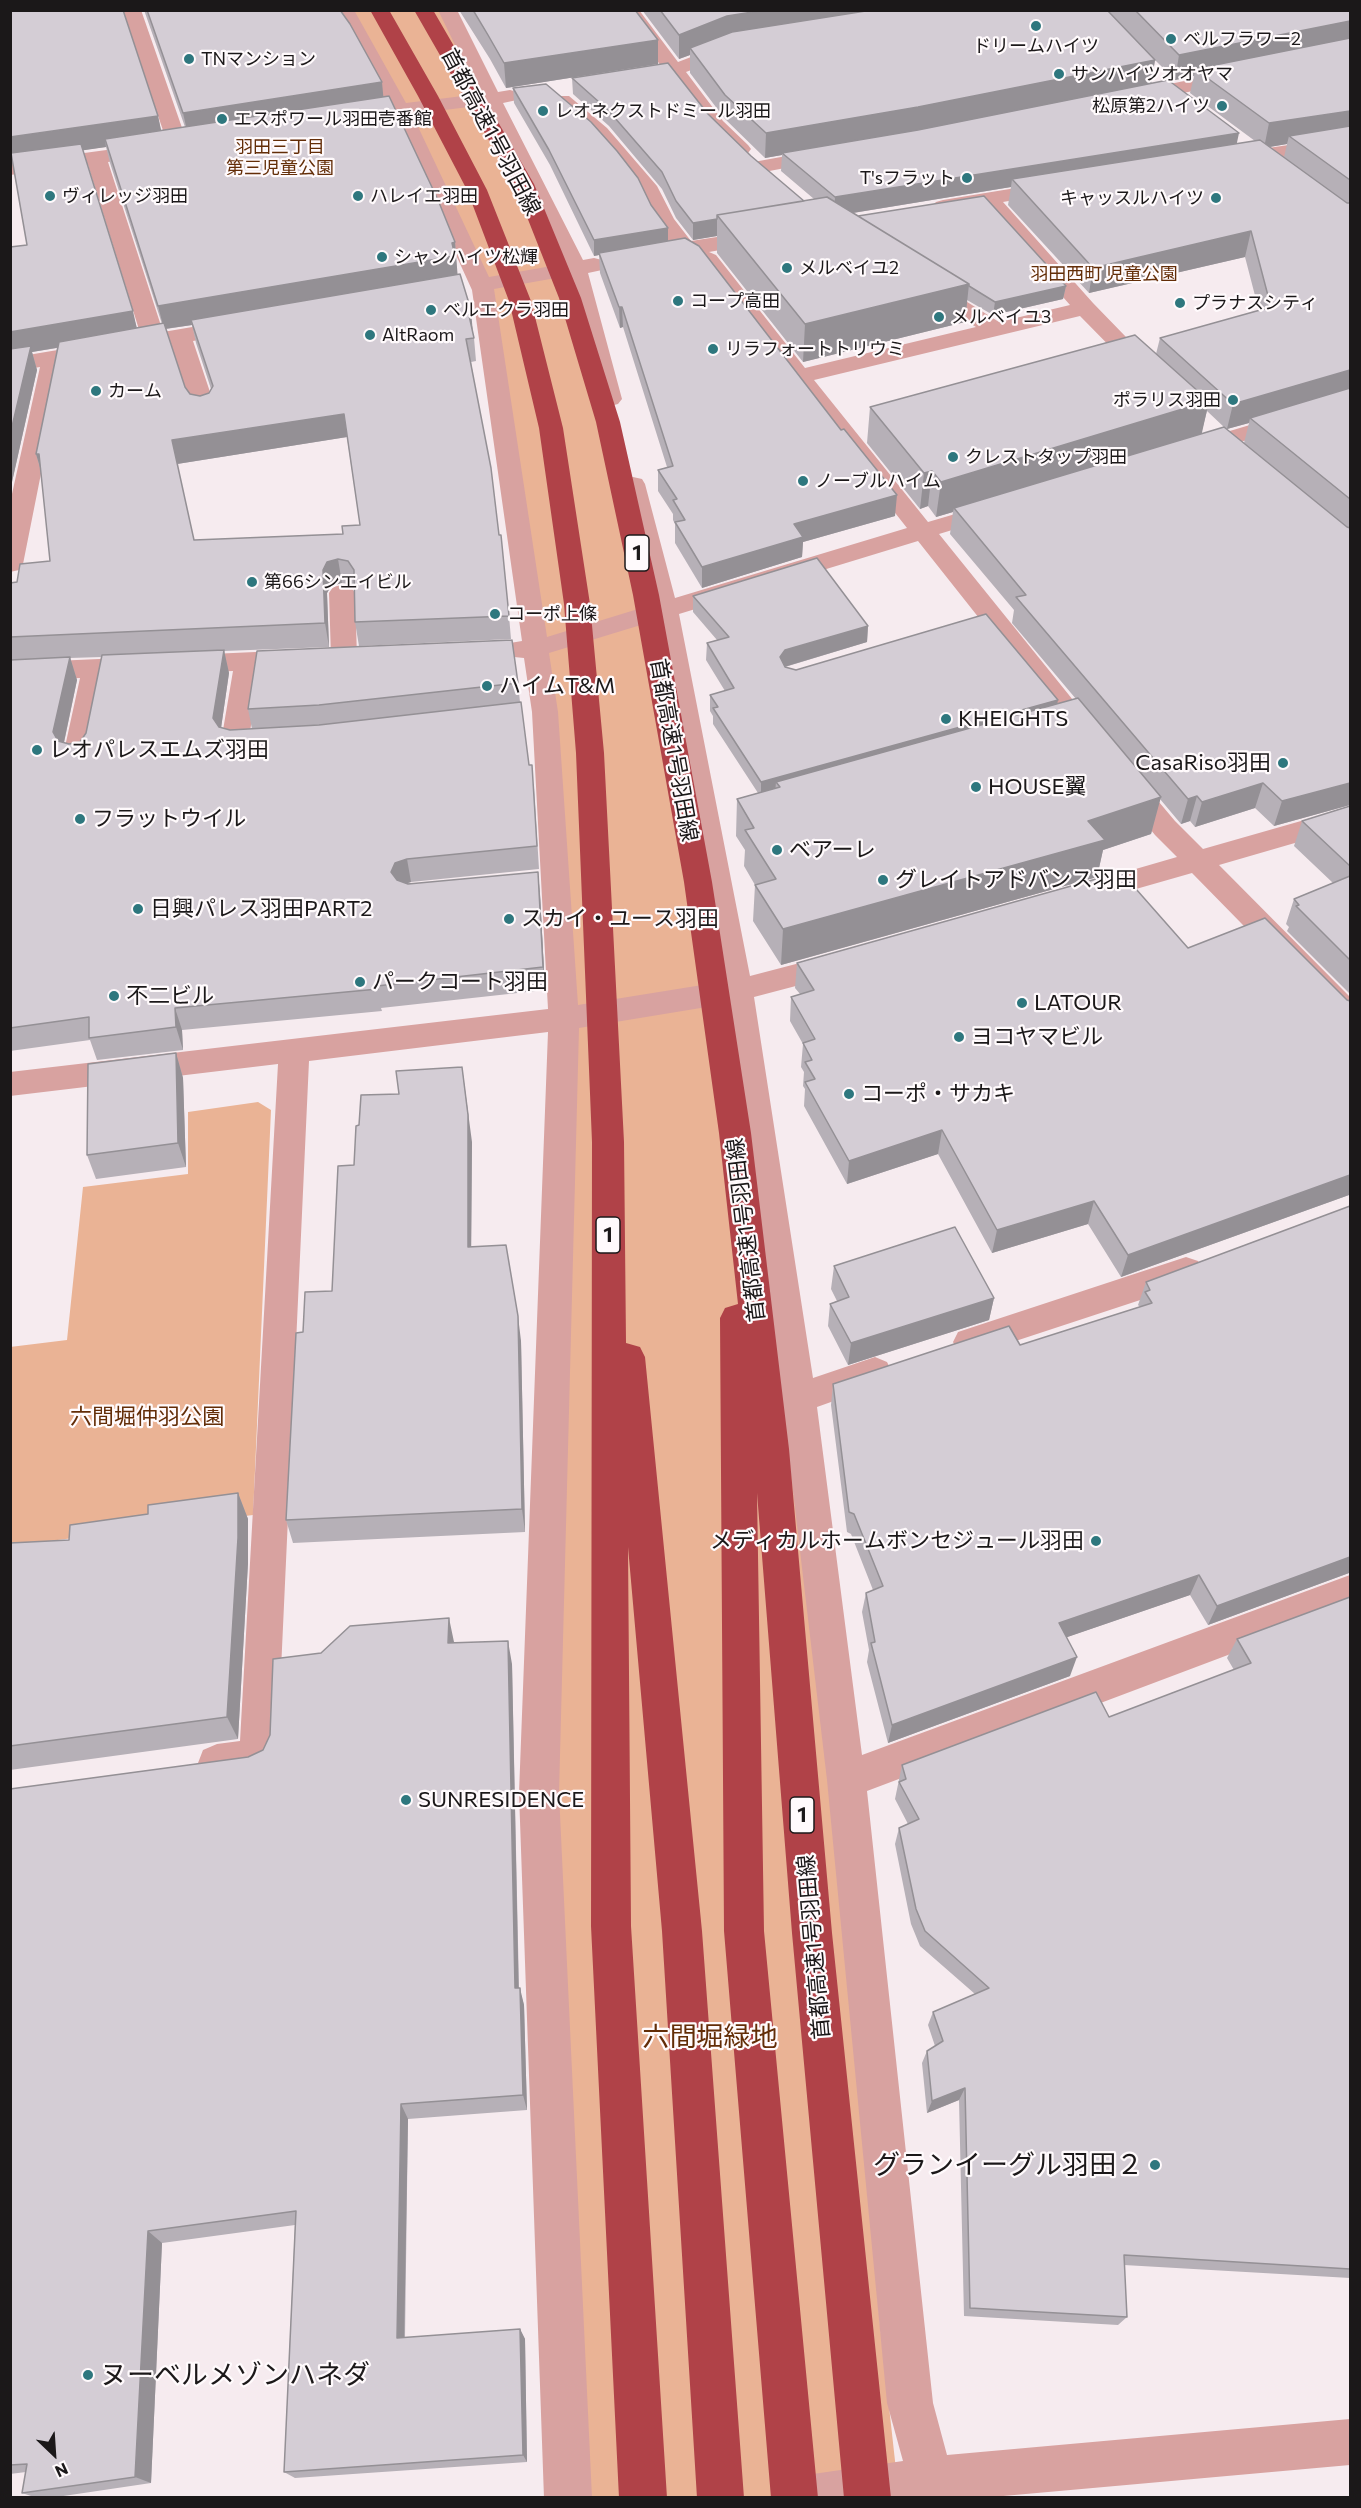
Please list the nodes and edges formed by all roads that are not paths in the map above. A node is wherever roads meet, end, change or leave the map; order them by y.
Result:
1 (131, 10) edge
2 (344, 10) edge
3 (379, 10) edge
4 (423, 10) edge
5 (447, 10) edge
6 (629, 10) edge
7 (751, 45) edge
8 (675, 70) junction
9 (1256, 73) edge
10 (1154, 74) edge
11 (608, 81) edge
12 (574, 86) edge
13 (1170, 90) junction
14 (542, 92) junction
15 (491, 98) junction
16 (1116, 101) edge
17 (1187, 103) edge
18 (392, 111) junction
19 (1231, 137) edge
20 (201, 142) edge
21 (1350, 142) edge
22 (178, 146) junction
23 (849, 151) edge
24 (1256, 155) junction
25 (96, 158) junction
26 (1209, 163) edge
27 (759, 167) junction
28 (10, 169) edge
29 (1281, 172) edge
30 (775, 180) edge
31 (1069, 186) edge
32 (988, 199) junction
33 (920, 210) edge
34 (783, 233) edge
35 (691, 249) junction
36 (634, 258) edge
37 (611, 262) edge
38 (576, 268) junction
39 (907, 274) edge
40 (470, 287) junction
41 (1085, 308) junction
42 (261, 323) edge
43 (995, 329) junction
44 (180, 337) junction
45 (154, 341) junction
46 (53, 358) junction
47 (10, 365) edge
48 (801, 376) junction
49 (1161, 384) edge
50 (1350, 402) edge
51 (204, 410) edge
52 (1203, 423) edge
53 (1222, 441) junction
54 (1167, 457) edge
55 (1244, 458) edge
56 (1023, 501) edge
57 (923, 532) junction
58 (10, 564) edge
59 (342, 593) dead end
60 (665, 610) junction
61 (535, 649) junction
62 (488, 651) edge
63 (247, 662) junction
64 (95, 669) junction
65 (10, 672) edge
66 (290, 739) edge
67 (77, 756) edge
68 (1350, 817) edge
69 (1198, 862) junction
70 (1064, 900) edge
71 (866, 956) edge
72 (740, 990) junction
73 (1345, 1003) edge
74 (564, 1019) junction
75 (294, 1051) junction
76 (10, 1084) edge
77 (735, 1133) junction
78 (608, 1142) junction
79 (1213, 1262) edge
80 (945, 1350) edge
81 (900, 1364) edge
82 (799, 1398) junction
83 (1350, 1592) edge
84 (187, 1767) edge
85 (846, 1780) junction
86 (1350, 2442) edge
87 (932, 2489) edge
88 (568, 2498) edge
89 (643, 2498) edge
90 (721, 2498) edge
91 (795, 2498) edge
92 (813, 2498) edge
93 (868, 2498) edge

1 - 22 street
2 - 18 street
3 - 78 highway, 首都高速1号羽田線 / 1
4 - 77 highway, 首都高速1号羽田線 / 1
5 - 15 street
6 - 8 street
7 - 8 street
8 - 11 street
8 - 27 street
9 - 13 street
10 - 13 street
12 - 14 street
13 - 16 street
13 - 17 street
14 - 15 street
14 - 35 street
15 - 18 street
15 - 38 street
18 - 40 street
19 - 24 street
20 - 22 street
21 - 24 street
22 - 25 street
23 - 27 street
24 - 26 street
24 - 29 street
25 - 28 street
25 - 45 street
27 - 30 street
31 - 32 street
32 - 33 street
32 - 41 street
34 - 35 street
35 - 36 street
35 - 48 street
37 - 38 street
38 - 40 street
38 - 60 street
39 - 43 street
40 - 61 street
41 - 43 street
41 - 49 street
42 - 44 street
43 - 48 street
44 - 45 street
44 - 51 street
45 - 46 street
46 - 47 street
46 - 58 street
48 - 57 street
50 - 53 street
52 - 53 street
53 - 54 street
53 - 55 street
56 - 57 street
57 - 60 street
57 - 69 street
59 - 63 street
60 - 61 street
60 - 72 street
61 - 62 street
61 - 74 street
63 - 64 street
63 - 66 street
64 - 65 street
64 - 67 street
68 - 69 street
69 - 70 street
69 - 73 street
71 - 72 street
72 - 74 street
72 - 82 street
74 - 75 street
74 - 88 street
75 - 76 street
75 - 84 street
77 - 91 highway
77 - 93 highway, 首都高速1号羽田線 / 1
78 - 89 highway, 首都高速1号羽田線 / 1
78 - 90 highway
79 - 80 street
81 - 82 street
82 - 85 street
83 - 85 street
85 - 87 street
86 - 87 street
87 - 92 street

